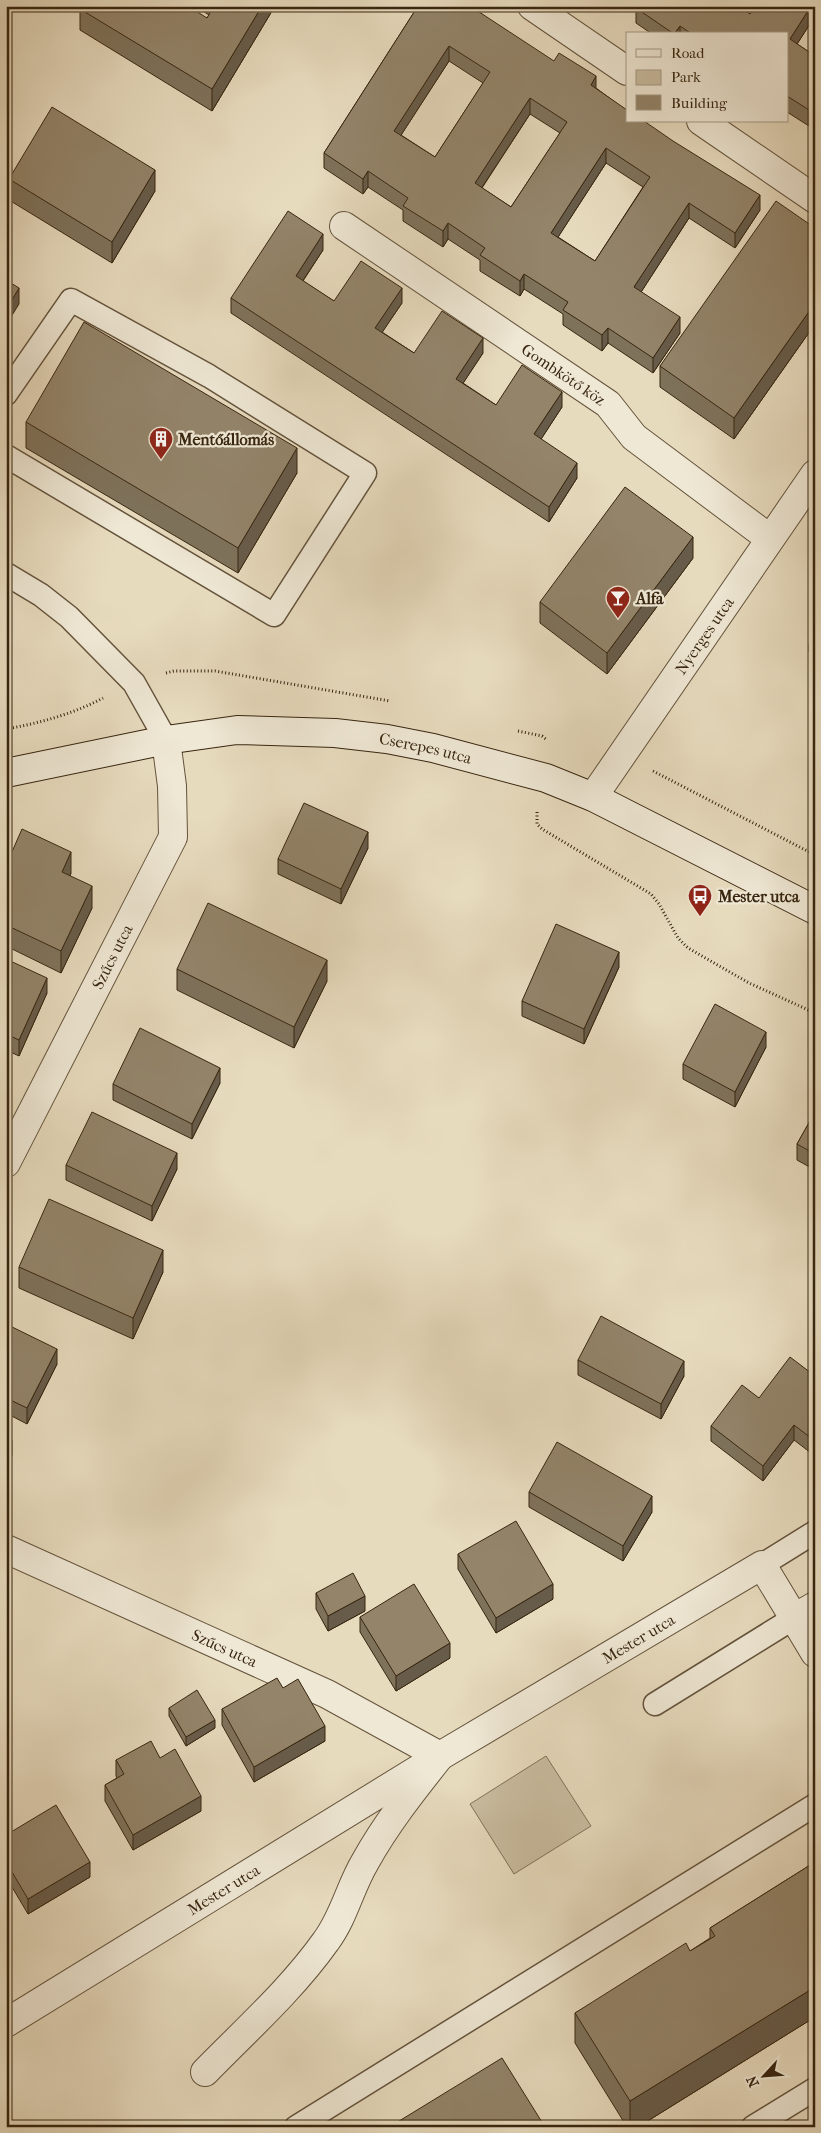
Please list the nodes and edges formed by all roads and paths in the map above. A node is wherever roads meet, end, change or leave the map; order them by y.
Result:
1 (532, 6) edge
2 (626, 70) edge
3 (702, 122) edge
4 (815, 199) edge
5 (344, 226) dead end
6 (6, 394) edge
7 (6, 456) edge
8 (815, 474) edge
9 (769, 538) junction
10 (6, 574) edge
11 (166, 740) junction
12 (622, 754) junction
13 (6, 773) edge
14 (593, 797) junction
15 (537, 824) dead end
16 (815, 855) edge
17 (815, 910) edge
18 (815, 1013) edge
19 (6, 1162) edge
20 (815, 1532) edge
21 (6, 1549) edge
22 (762, 1565) junction
23 (805, 1612) edge
24 (815, 1654) edge
25 (655, 1704) dead end
26 (440, 1756) junction
27 (815, 1805) edge
28 (6, 2023) edge
29 (205, 2072) dead end
30 (815, 2089) edge
31 (296, 2127) edge
32 (753, 2127) edge

1 - 2 street
3 - 4 street
5 - 9 street, Gombkötő köz
6 - 7 lane
8 - 9 street, Nyerges utca
9 - 12 street, Nyerges utca
10 - 11 lane
11 - 13 street, Cserepes utca
11 - 14 street, Cserepes utca
11 - 19 street, Szűcs utca
12 - 14 street, Nyerges utca
12 - 16 path
14 - 17 street, Cserepes utca
15 - 18 path
20 - 22 lane
21 - 26 street, Szűcs utca
22 - 23 street
22 - 26 street, Mester utca
23 - 24 street
23 - 25 lane
26 - 28 street, Mester utca
26 - 29 street, Mester utca
27 - 31 lane
30 - 32 lane

